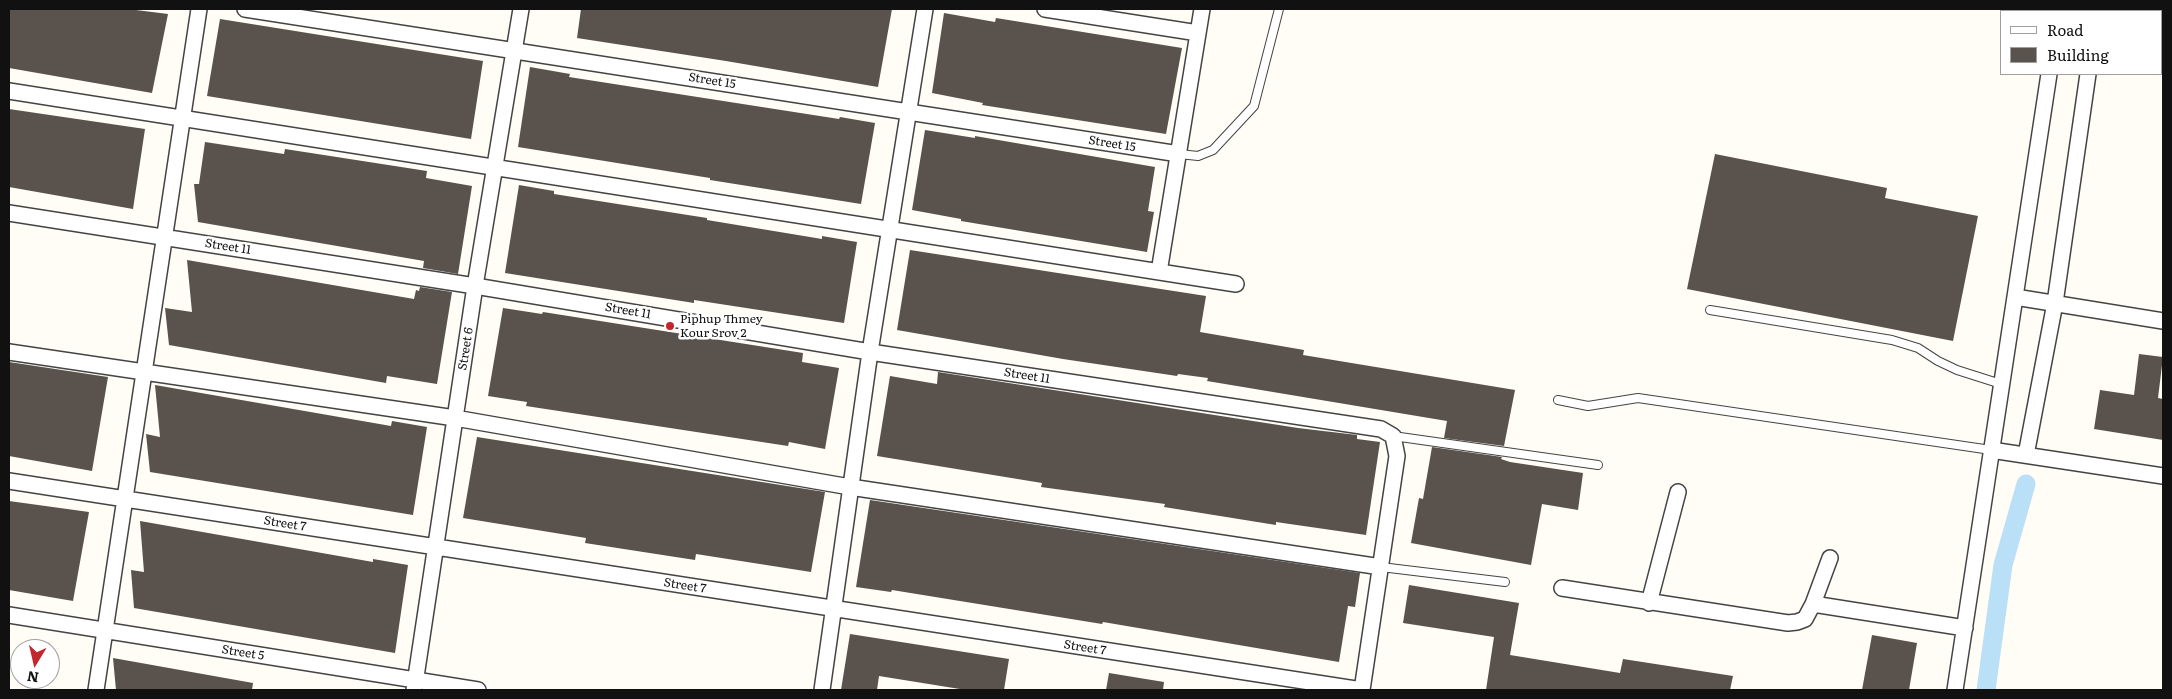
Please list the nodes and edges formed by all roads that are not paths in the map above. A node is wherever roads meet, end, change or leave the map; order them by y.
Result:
1 (199, 9) edge
2 (245, 9) edge
3 (521, 9) edge
4 (925, 9) edge
5 (1044, 9) edge
6 (1202, 9) edge
7 (1279, 9) edge
8 (1198, 33) junction
9 (515, 50) junction
10 (2049, 75) edge
11 (2088, 75) edge
12 (9, 91) edge
13 (908, 112) junction
14 (181, 119) junction
15 (1179, 154) junction
16 (496, 166) junction
17 (9, 214) edge
18 (889, 230) junction
19 (165, 238) junction
20 (1159, 272) junction
21 (1236, 284) dead end
22 (476, 286) junction
23 (2015, 297) junction
24 (2055, 303) junction
25 (1710, 310) dead end
26 (2163, 321) edge
27 (9, 352) edge
28 (870, 352) junction
29 (143, 373) junction
30 (2001, 384) junction
31 (1558, 400) dead end
32 (455, 418) junction
33 (1393, 436) junction
34 (1991, 450) junction
35 (2026, 455) junction
36 (1598, 465) dead end
37 (2163, 476) edge
38 (9, 482) edge
39 (850, 487) junction
40 (1678, 492) dead end
41 (126, 499) junction
42 (435, 548) junction
43 (1830, 558) dead end
44 (1381, 567) junction
45 (1505, 582) dead end
46 (1562, 588) dead end
47 (1649, 602) junction
48 (1812, 604) junction
49 (833, 609) junction
50 (9, 615) edge
51 (1965, 628) junction
52 (106, 630) junction
53 (415, 685) edge
54 (96, 690) edge
55 (478, 690) edge
56 (822, 690) edge
57 (1362, 690) edge
58 (1955, 690) edge

1 - 14 street
2 - 9 street, Street 15
3 - 9 street, Street 6
4 - 13 street
5 - 8 street
6 - 8 street
7 - 15 lane
8 - 15 street
9 - 13 street, Street 15
9 - 16 street, Street 6
10 - 23 street
11 - 24 street
12 - 14 street
13 - 15 street, Street 15
13 - 18 street
14 - 16 street
14 - 19 street
15 - 20 street
16 - 18 street
16 - 22 street, Street 6
17 - 19 street, Street 11
18 - 20 street
18 - 28 street
19 - 22 street, Street 11
19 - 29 street
20 - 21 street
22 - 28 street, Street 11
22 - 32 street, Street 6
23 - 24 street
23 - 30 street
24 - 26 street
24 - 35 street
25 - 30 lane
27 - 29 street
28 - 33 street, Street 11
28 - 39 street
29 - 32 street
29 - 41 street
30 - 34 street
31 - 34 lane
32 - 39 street
32 - 42 street, Street 6
33 - 36 lane
33 - 44 street
34 - 35 street
34 - 51 street
35 - 37 street
38 - 41 street, Street 7
39 - 44 street
39 - 49 street
40 - 47 street
41 - 42 street, Street 7
41 - 52 street
42 - 49 street, Street 7
42 - 53 street, Street 6
43 - 48 street
44 - 45 lane
44 - 57 street
46 - 47 street
47 - 48 street
48 - 51 street
49 - 56 street
49 - 57 street, Street 7
50 - 52 street, Street 5
51 - 58 street
52 - 53 street, Street 5
52 - 54 street
53 - 55 street, Street 5

